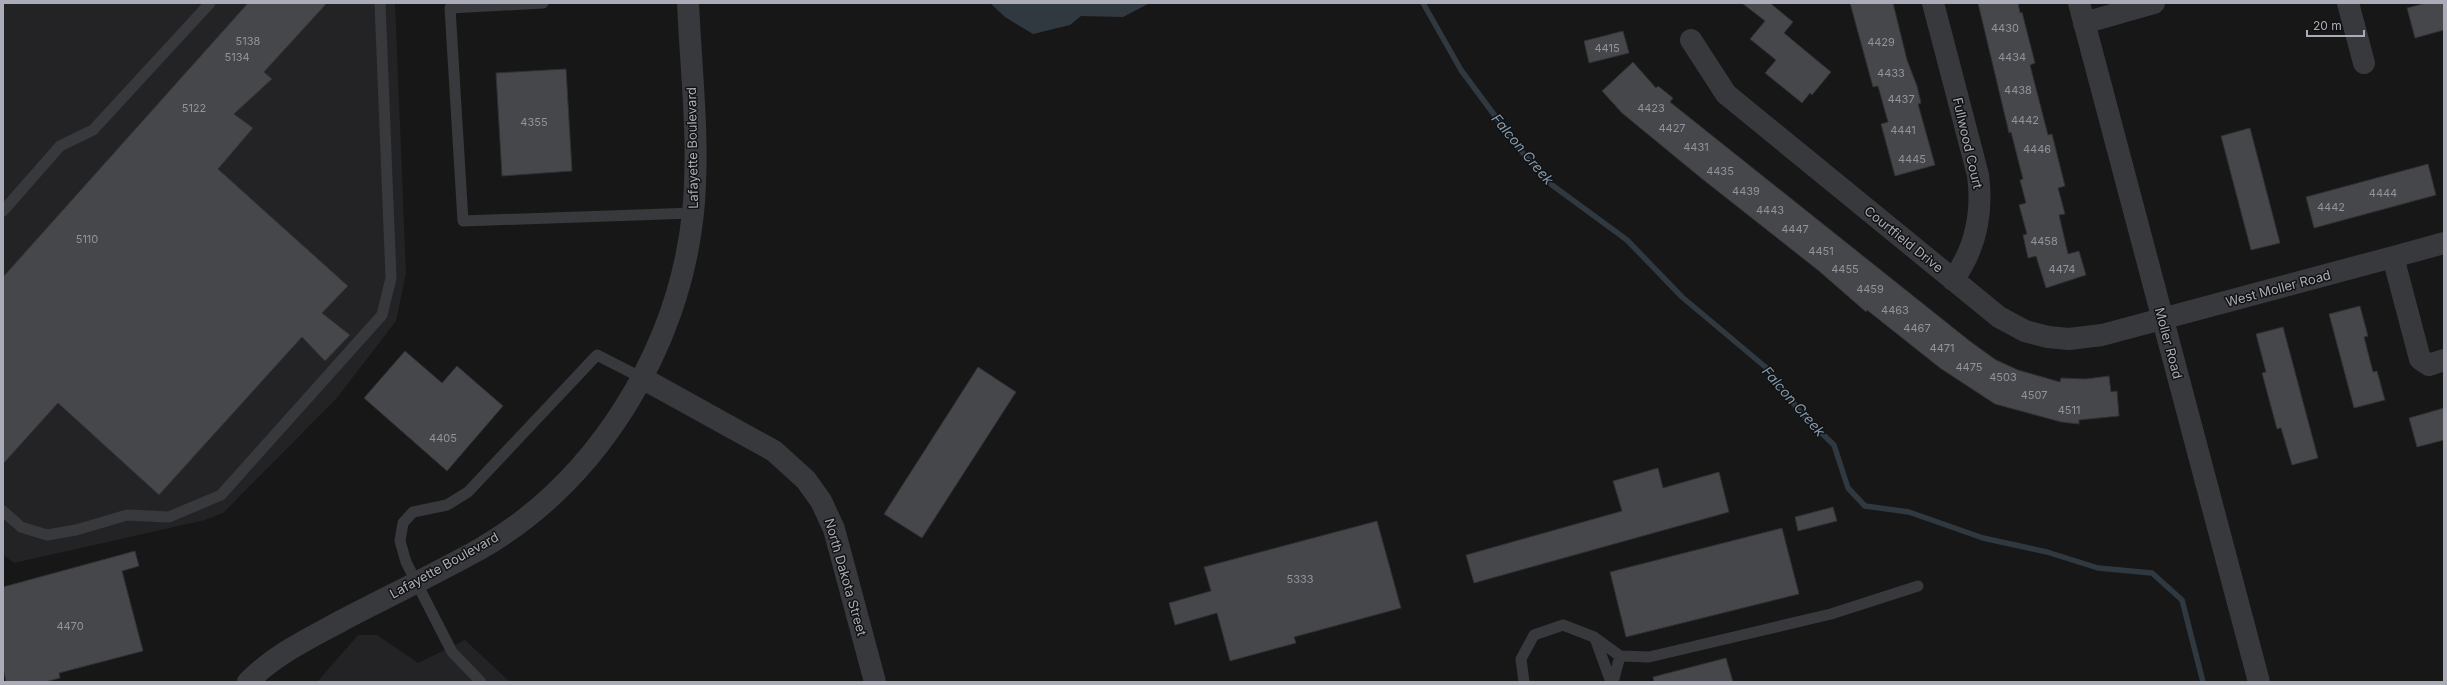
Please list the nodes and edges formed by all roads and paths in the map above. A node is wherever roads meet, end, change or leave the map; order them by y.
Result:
1 (210, 3) edge
2 (380, 3) edge
3 (543, 3) edge
4 (688, 3) edge
5 (1933, 3) edge
6 (2154, 3) edge
7 (2348, 3) edge
8 (2081, 13) edge
9 (1691, 40) dead end
10 (2364, 63) dead end
11 (3, 211) edge
12 (693, 213) junction
13 (2444, 243) edge
14 (2393, 257) junction
15 (1953, 280) junction
16 (2162, 320) junction
17 (2444, 360) edge
18 (642, 378) junction
19 (3, 511) edge
20 (416, 582) junction
21 (1918, 586) dead end
22 (1594, 637) junction
23 (1620, 656) junction
24 (248, 682) edge
25 (481, 682) edge
26 (875, 682) edge
27 (1524, 682) edge
28 (1612, 682) edge
29 (2259, 682) edge

1 - 11 lane
2 - 19 lane
3 - 12 lane
4 - 12 street, Lafayette Boulevard
5 - 15 street, Fullwood Court
6 - 8 street
7 - 10 street
8 - 16 street, Moller Road
9 - 15 street, Courtfield Drive
12 - 18 street, Lafayette Boulevard
13 - 14 street, West Moller Road
14 - 16 street, West Moller Road
14 - 17 street
15 - 16 street, Courtfield Drive
16 - 29 street, Moller Road
18 - 20 street, Lafayette Boulevard
18 - 20 lane
18 - 26 street, North Dakota Street
20 - 24 street, Lafayette Boulevard
20 - 25 lane
21 - 23 lane
22 - 23 lane
22 - 27 lane
22 - 28 lane
23 - 28 lane

